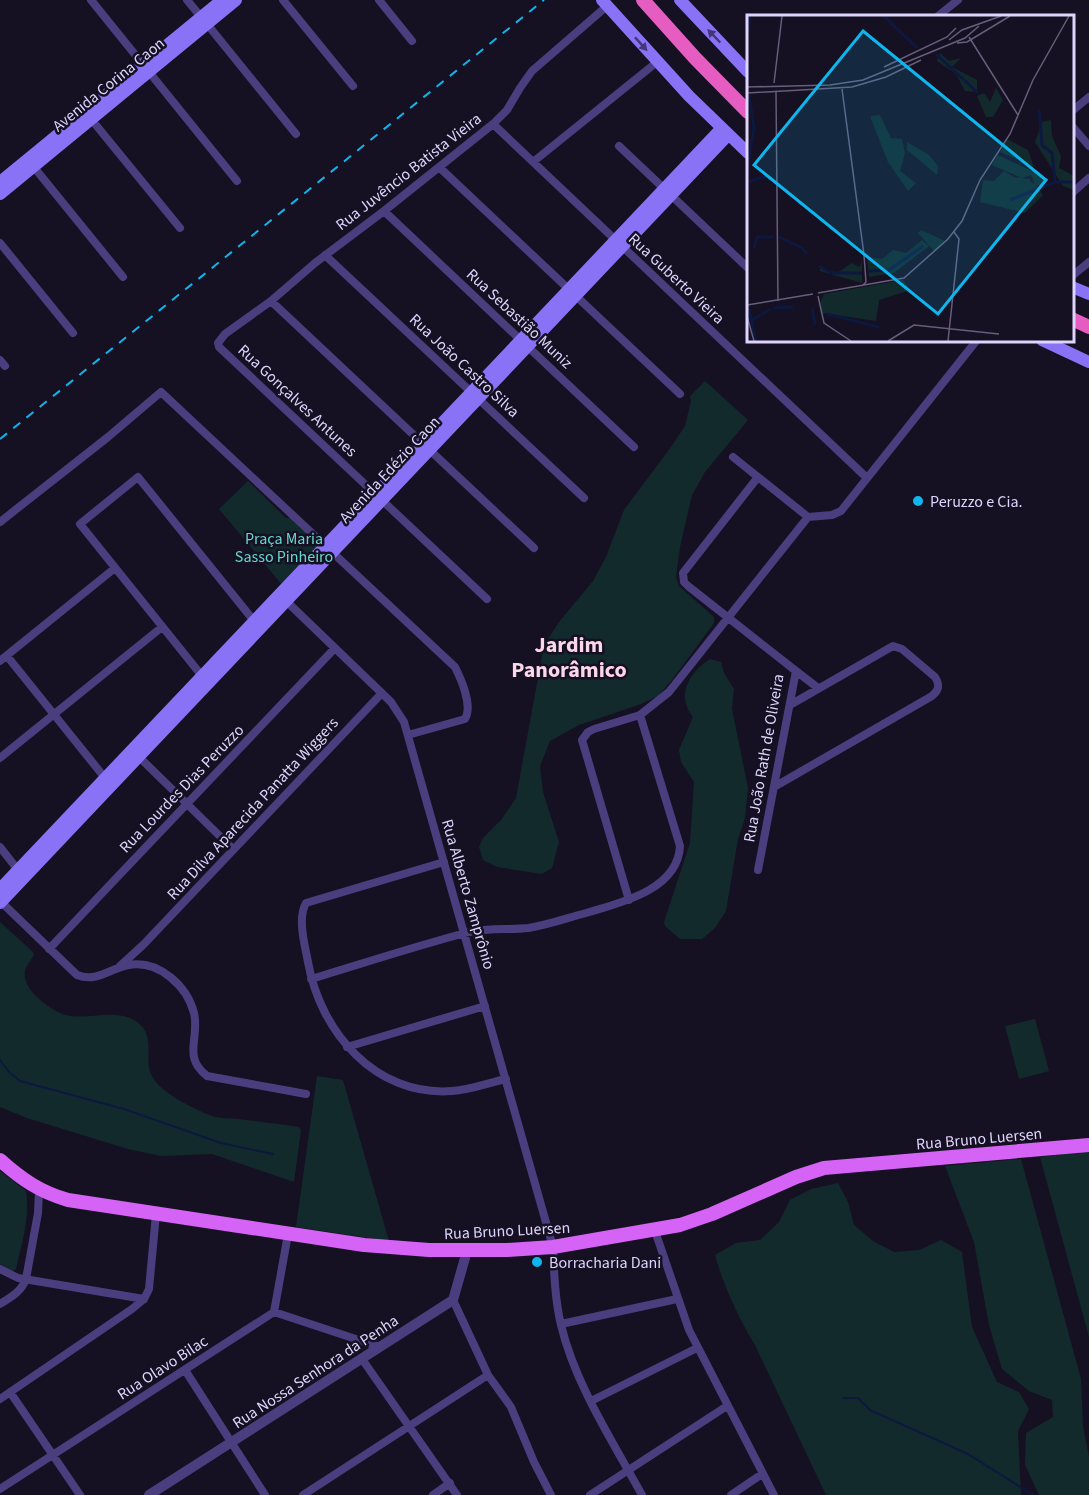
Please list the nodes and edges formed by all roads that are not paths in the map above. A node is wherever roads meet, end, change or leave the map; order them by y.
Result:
1 (91, 0) edge
2 (187, 0) edge
3 (222, 0) edge
4 (236, 0) edge
5 (283, 0) edge
6 (379, 0) edge
7 (643, 0) edge
8 (680, 0) edge
9 (958, 0) edge
10 (604, 3) edge
11 (939, 15) edge
12 (204, 20) junction
13 (412, 40) dead end
14 (657, 62) junction
15 (146, 68) junction
16 (747, 71) edge
17 (353, 86) dead end
18 (1089, 97) edge
19 (1074, 109) edge
20 (747, 111) edge
21 (91, 119) junction
22 (493, 124) junction
23 (1074, 128) edge
24 (725, 132) junction
25 (296, 134) dead end
26 (619, 146) dead end
27 (1089, 146) edge
28 (747, 152) edge
29 (533, 162) junction
30 (33, 166) junction
31 (439, 167) junction
32 (1089, 178) edge
33 (237, 181) dead end
34 (0, 182) edge
35 (1074, 190) edge
36 (668, 192) junction
37 (0, 194) edge
38 (384, 211) junction
39 (180, 228) dead end
40 (0, 243) edge
41 (619, 243) junction
42 (325, 255) junction
43 (1089, 262) edge
44 (747, 267) edge
45 (1074, 274) edge
46 (123, 277) dead end
47 (1074, 288) edge
48 (572, 293) junction
49 (1089, 294) edge
50 (271, 301) junction
51 (1074, 320) edge
52 (1089, 327) edge
53 (73, 333) dead end
54 (974, 342) edge
55 (1046, 342) edge
56 (524, 343) junction
57 (219, 347) joint
58 (1089, 362) edge
59 (680, 394) dead end
60 (475, 395) junction
61 (426, 447) junction
62 (634, 447) dead end
63 (733, 457) dead end
64 (758, 477) junction
65 (867, 478) junction
66 (378, 497) junction
67 (584, 498) dead end
68 (808, 517) junction
69 (0, 522) edge
70 (330, 548) junction
71 (534, 548) dead end
72 (115, 568) junction
73 (283, 598) junction
74 (487, 599) dead end
75 (727, 618) junction
76 (254, 621) junction
77 (162, 627) junction
78 (335, 648) junction
79 (3, 659) edge
80 (796, 671) junction
81 (202, 676) junction
82 (818, 688) junction
83 (382, 693) junction
84 (790, 705) junction
85 (54, 714) junction
86 (640, 715) junction
87 (408, 735) junction
88 (135, 753) junction
89 (0, 758) edge
90 (105, 778) junction
91 (774, 788) junction
92 (187, 804) junction
93 (0, 847) edge
94 (233, 849) junction
95 (444, 862) junction
96 (18, 870) junction
97 (758, 870) dead end
98 (0, 889) edge
99 (629, 900) junction
100 (0, 902) edge
101 (465, 934) junction
102 (144, 944) junction
103 (49, 949) junction
104 (140, 965) junction
105 (116, 969) junction
106 (311, 979) junction
107 (485, 1006) junction
108 (347, 1047) junction
109 (506, 1079) junction
110 (306, 1094) dead end
111 (1089, 1145) edge
112 (0, 1160) edge
113 (39, 1190) junction
114 (156, 1214) junction
115 (655, 1231) junction
116 (288, 1234) junction
117 (553, 1247) junction
118 (466, 1251) junction
119 (0, 1269) edge
120 (26, 1279) junction
121 (144, 1299) junction
122 (677, 1299) junction
123 (453, 1300) junction
124 (0, 1304) edge
125 (274, 1312) junction
126 (561, 1324) junction
127 (380, 1347) junction
128 (697, 1348) junction
129 (362, 1359) junction
130 (185, 1370) junction
131 (488, 1375) junction
132 (10, 1392) junction
133 (0, 1399) edge
134 (591, 1401) junction
135 (727, 1406) junction
136 (410, 1426) junction
137 (232, 1442) junction
138 (54, 1454) junction
139 (628, 1470) junction
140 (762, 1474) junction
141 (450, 1483) junction
142 (0, 1489) edge
143 (80, 1495) edge
144 (149, 1495) edge
145 (265, 1495) edge
146 (303, 1495) edge
147 (433, 1495) edge
148 (458, 1495) edge
149 (551, 1495) edge
150 (590, 1495) edge
151 (642, 1495) edge
152 (730, 1495) edge
153 (774, 1495) edge

1 - 15 street
2 - 12 street
3 - 12 main road, Avenida Corina Caon
4 - 12 main road, Avenida Corina Caon
5 - 17 street
6 - 13 street
7 - 20 highway
16 -> 8 main road
9 - 11 street
10 -> 14 main road
10 - 22 street, Rua Juvêncio Batista Vieira
12 - 15 main road, Avenida Corina Caon
12 - 25 street
14 - 24 main road
14 - 29 street
15 - 21 main road, Avenida Corina Caon
15 - 33 street
15 - 34 main road, Avenida Corina Caon
18 - 19 street
21 - 30 main road, Avenida Corina Caon
21 - 39 street
22 - 29 street, Rua Guberto Vieira
22 - 31 street, Rua Juvêncio Batista Vieira
23 - 27 street
24 - 28 main road
24 - 36 main road, Avenida Edézio Caon
26 - 36 street
29 - 41 street, Rua Guberto Vieira
30 - 37 main road, Avenida Corina Caon
30 - 46 street
31 - 38 street, Rua Juvêncio Batista Vieira
31 - 48 street
32 - 35 street
36 - 41 main road, Avenida Edézio Caon
36 - 44 street
38 - 42 street, Rua Juvêncio Batista Vieira
38 - 56 street, Rua Sebastião Muniz
40 - 53 street
41 - 48 main road, Avenida Edézio Caon
41 - 65 street, Rua Guberto Vieira
42 - 50 street, Rua Juvêncio Batista Vieira
42 - 60 street, Rua João Castro Silva
43 - 45 street
47 - 49 main road
48 - 56 main road, Avenida Edézio Caon
48 - 59 street
50 - 57 street, Rua Juvêncio Batista Vieira
50 - 61 street
51 - 52 highway
54 - 65 street
55 - 58 main road
56 - 60 main road, Avenida Edézio Caon
56 - 62 street, Rua Sebastião Muniz
57 - 66 street, Rua Gonçalves Antunes
60 - 61 main road, Avenida Edézio Caon
60 - 67 street, Rua João Castro Silva
61 - 66 main road, Avenida Edézio Caon
61 - 71 street
63 - 64 street
64 - 68 street
64 - 75 street, Rua João Rath de Oliveira
65 - 68 street
66 - 70 main road, Avenida Edézio Caon
66 - 74 street, Rua Gonçalves Antunes
68 - 75 street
69 - 70 street
70 - 73 main road, Avenida Edézio Caon
70 - 87 street
72 - 76 street
72 - 77 street
72 - 79 street
73 - 76 main road, Avenida Edézio Caon
73 - 78 street, Rua Alberto Zamprônio
73 - 88 main road, Avenida Edézio Caon
75 - 80 street, Rua João Rath de Oliveira
75 - 86 street
76 - 81 main road, Avenida Edézio Caon
77 - 81 street
77 - 85 street
78 - 83 street, Rua Alberto Zamprônio
78 - 92 street, Rua Lourdes Dias Peruzzo
79 - 85 street
80 - 82 street
80 - 84 street, Rua João Rath de Oliveira
81 - 88 main road, Avenida Edézio Caon
82 - 84 street
82 - 91 street
83 - 87 street, Rua Alberto Zamprônio
83 - 94 street, Rua Dilva Aparecida Panatta Wiggers
84 - 91 street, Rua João Rath de Oliveira
85 - 89 street
85 - 90 street
86 - 99 street
86 - 99 street
87 - 95 street, Rua Alberto Zamprônio
88 - 90 main road, Avenida Edézio Caon
88 - 92 street
88 - 100 main road, Avenida Edézio Caon
90 - 96 main road, Avenida Edézio Caon
91 - 97 street, Rua João Rath de Oliveira
92 - 94 street
92 - 103 street, Rua Lourdes Dias Peruzzo
93 - 96 street
94 - 102 street, Rua Dilva Aparecida Panatta Wiggers
95 - 101 street, Rua Alberto Zamprônio
95 - 106 street
96 - 98 main road, Avenida Edézio Caon
99 - 101 street
100 - 103 street
101 - 106 street
101 - 107 street, Rua Alberto Zamprônio
102 - 104 street
102 - 105 street, Rua Dilva Aparecida Panatta Wiggers
103 - 105 street
104 - 105 street
104 - 110 street
106 - 108 street
107 - 108 street
107 - 109 street, Rua Alberto Zamprônio
108 - 109 street
109 - 117 street, Rua Alberto Zamprônio
111 - 115 main road, Rua Bruno Luersen
112 - 113 main road, Rua Bruno Luersen
113 - 114 main road, Rua Bruno Luersen
113 - 120 street
114 - 116 main road, Rua Bruno Luersen
114 - 121 street
115 - 117 main road, Rua Bruno Luersen
115 - 122 street
116 - 118 main road, Rua Bruno Luersen
116 - 125 street
117 - 118 main road, Rua Bruno Luersen
117 - 126 street, Rua Alberto Zamprônio
118 - 123 street
119 - 120 street
120 - 121 street
120 - 124 street
121 - 132 street
122 - 126 street
122 - 128 street
123 - 127 street, Rua Nossa Senhora da Penha
123 - 131 street
125 - 127 street
125 - 130 street, Rua Olavo Bilac
126 - 134 street, Rua Alberto Zamprônio
127 - 129 street, Rua Nossa Senhora da Penha
128 - 134 street
128 - 135 street
129 - 136 street
129 - 137 street, Rua Nossa Senhora da Penha
130 - 137 street
130 - 138 street, Rua Olavo Bilac
131 - 136 street
131 - 149 street
132 - 133 street
132 - 138 street
134 - 139 street, Rua Alberto Zamprônio
135 - 139 street
135 - 140 street
136 - 141 street
136 - 146 street
137 - 144 street, Rua Nossa Senhora da Penha
137 - 145 street
138 - 142 street, Rua Olavo Bilac
138 - 143 street
139 - 150 street
139 - 151 street, Rua Alberto Zamprônio
140 - 152 street
140 - 153 street
141 - 147 street
141 - 148 street

